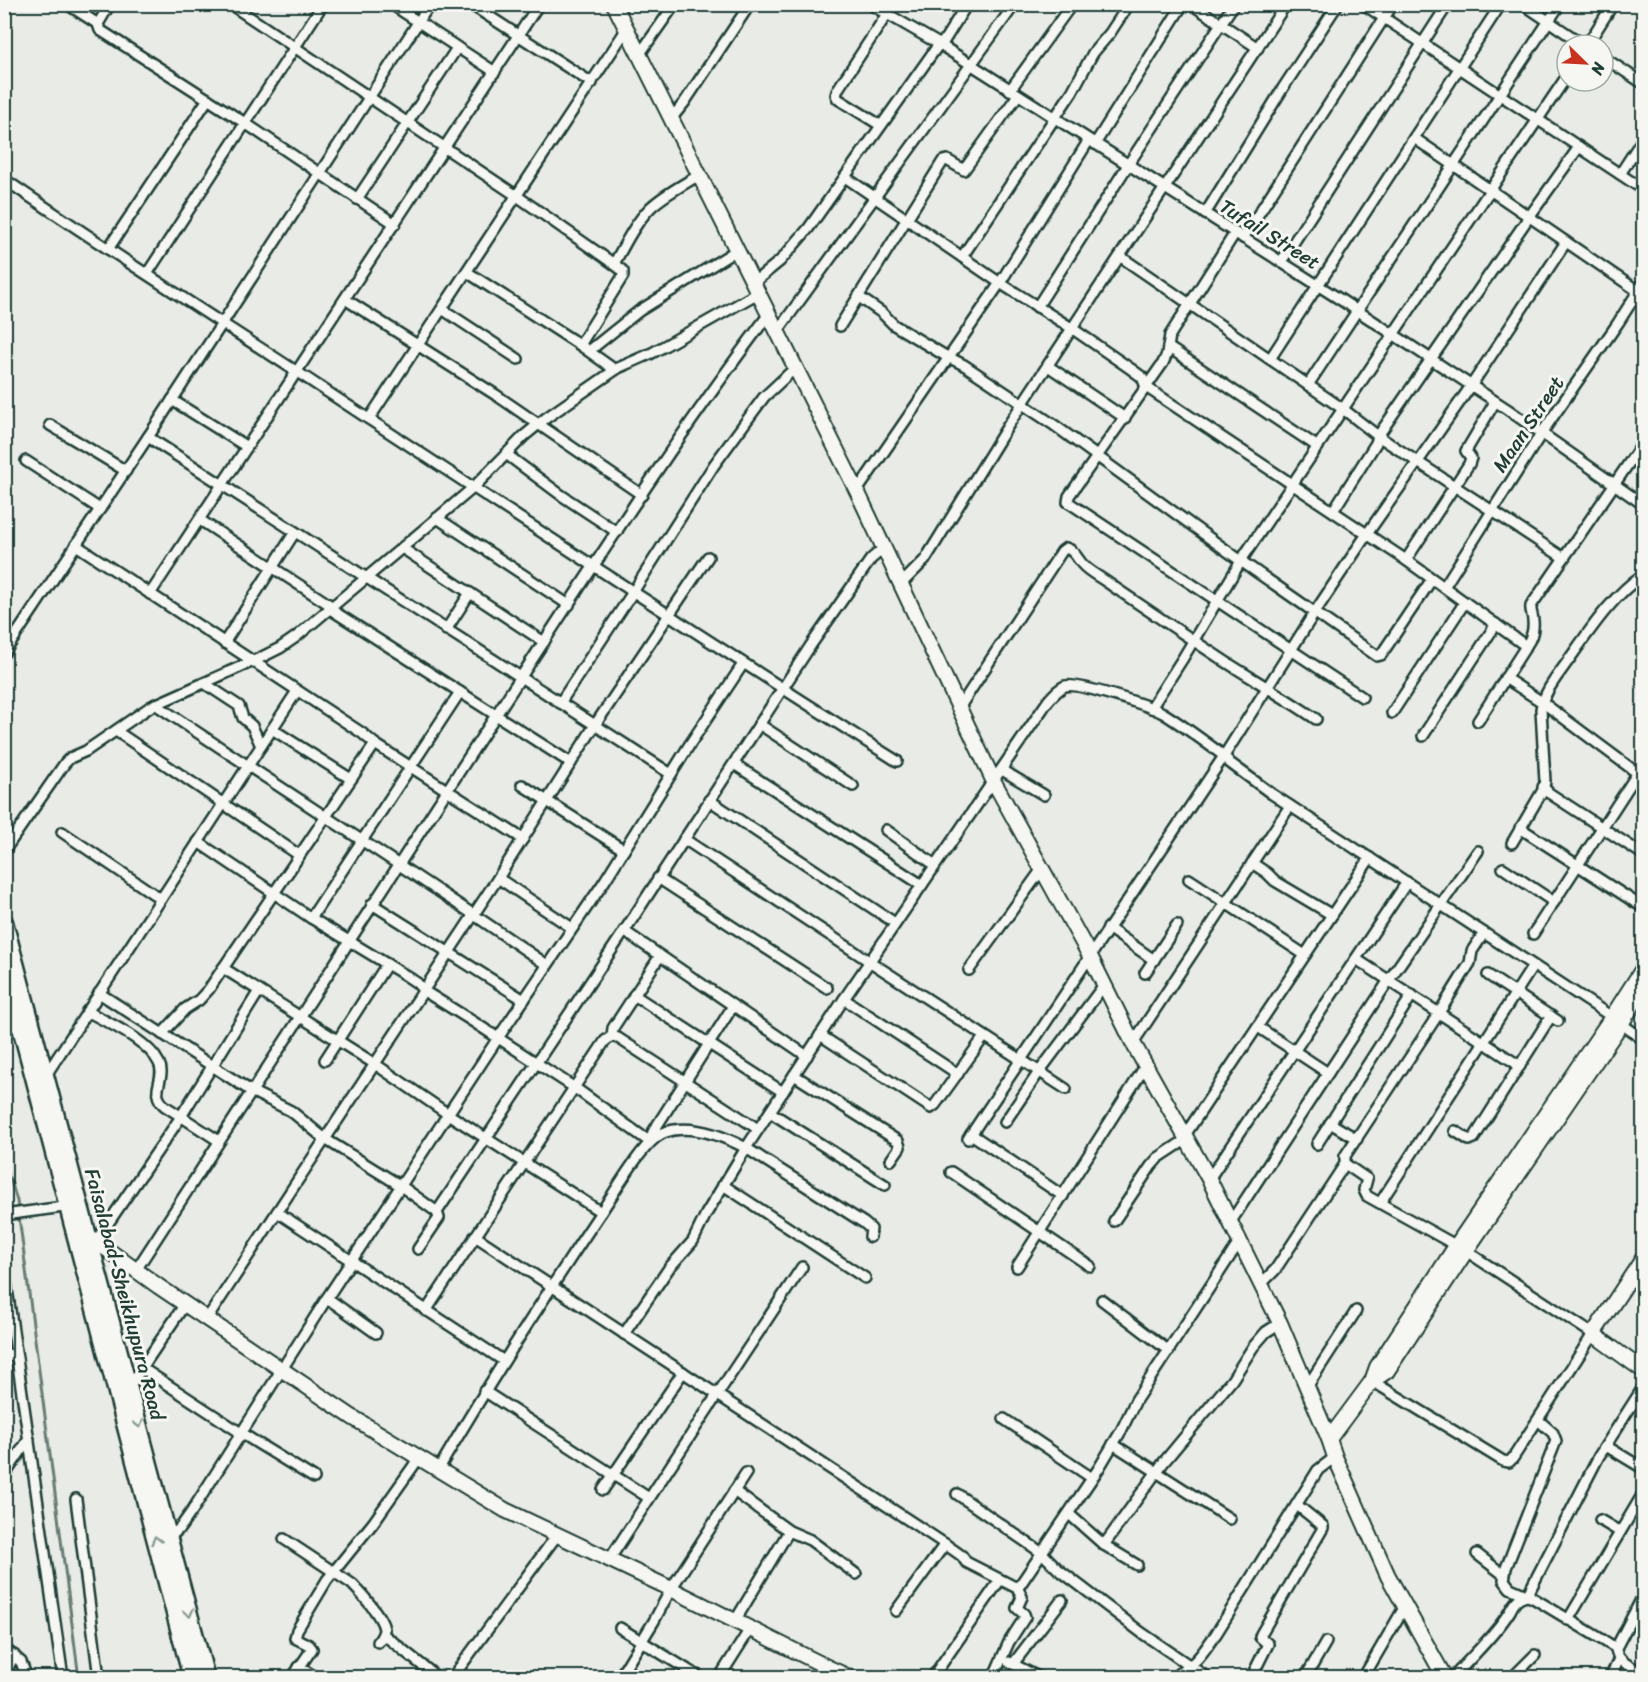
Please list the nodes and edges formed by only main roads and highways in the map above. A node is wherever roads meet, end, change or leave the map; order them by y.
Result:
1 (614, 4) edge
2 (4, 922) edge
3 (4, 965) edge
4 (1644, 967) edge
5 (1644, 987) edge
6 (1616, 1020) junction
7 (73, 1205) junction
8 (92, 1238) junction
9 (1644, 1257) edge
10 (1644, 1371) edge
11 (1329, 1440) junction
12 (828, 1673) edge
13 (194, 1676) edge
14 (851, 1677) edge
15 (1445, 1677) edge

1 - 11 main road
2 - 7 highway, Faisalabad-Sheikhupura Road
3 - 7 highway, Faisalabad-Sheikhupura Road
4 - 6 main road
5 - 6 main road
6 - 11 main road
7 - 8 highway, Faisalabad-Sheikhupura Road
13 -> 7 highway, Faisalabad-Sheikhupura Road
8 - 12 main road
8 -> 13 highway, Faisalabad-Sheikhupura Road
9 - 10 main road
11 - 15 main road
12 - 14 main road

